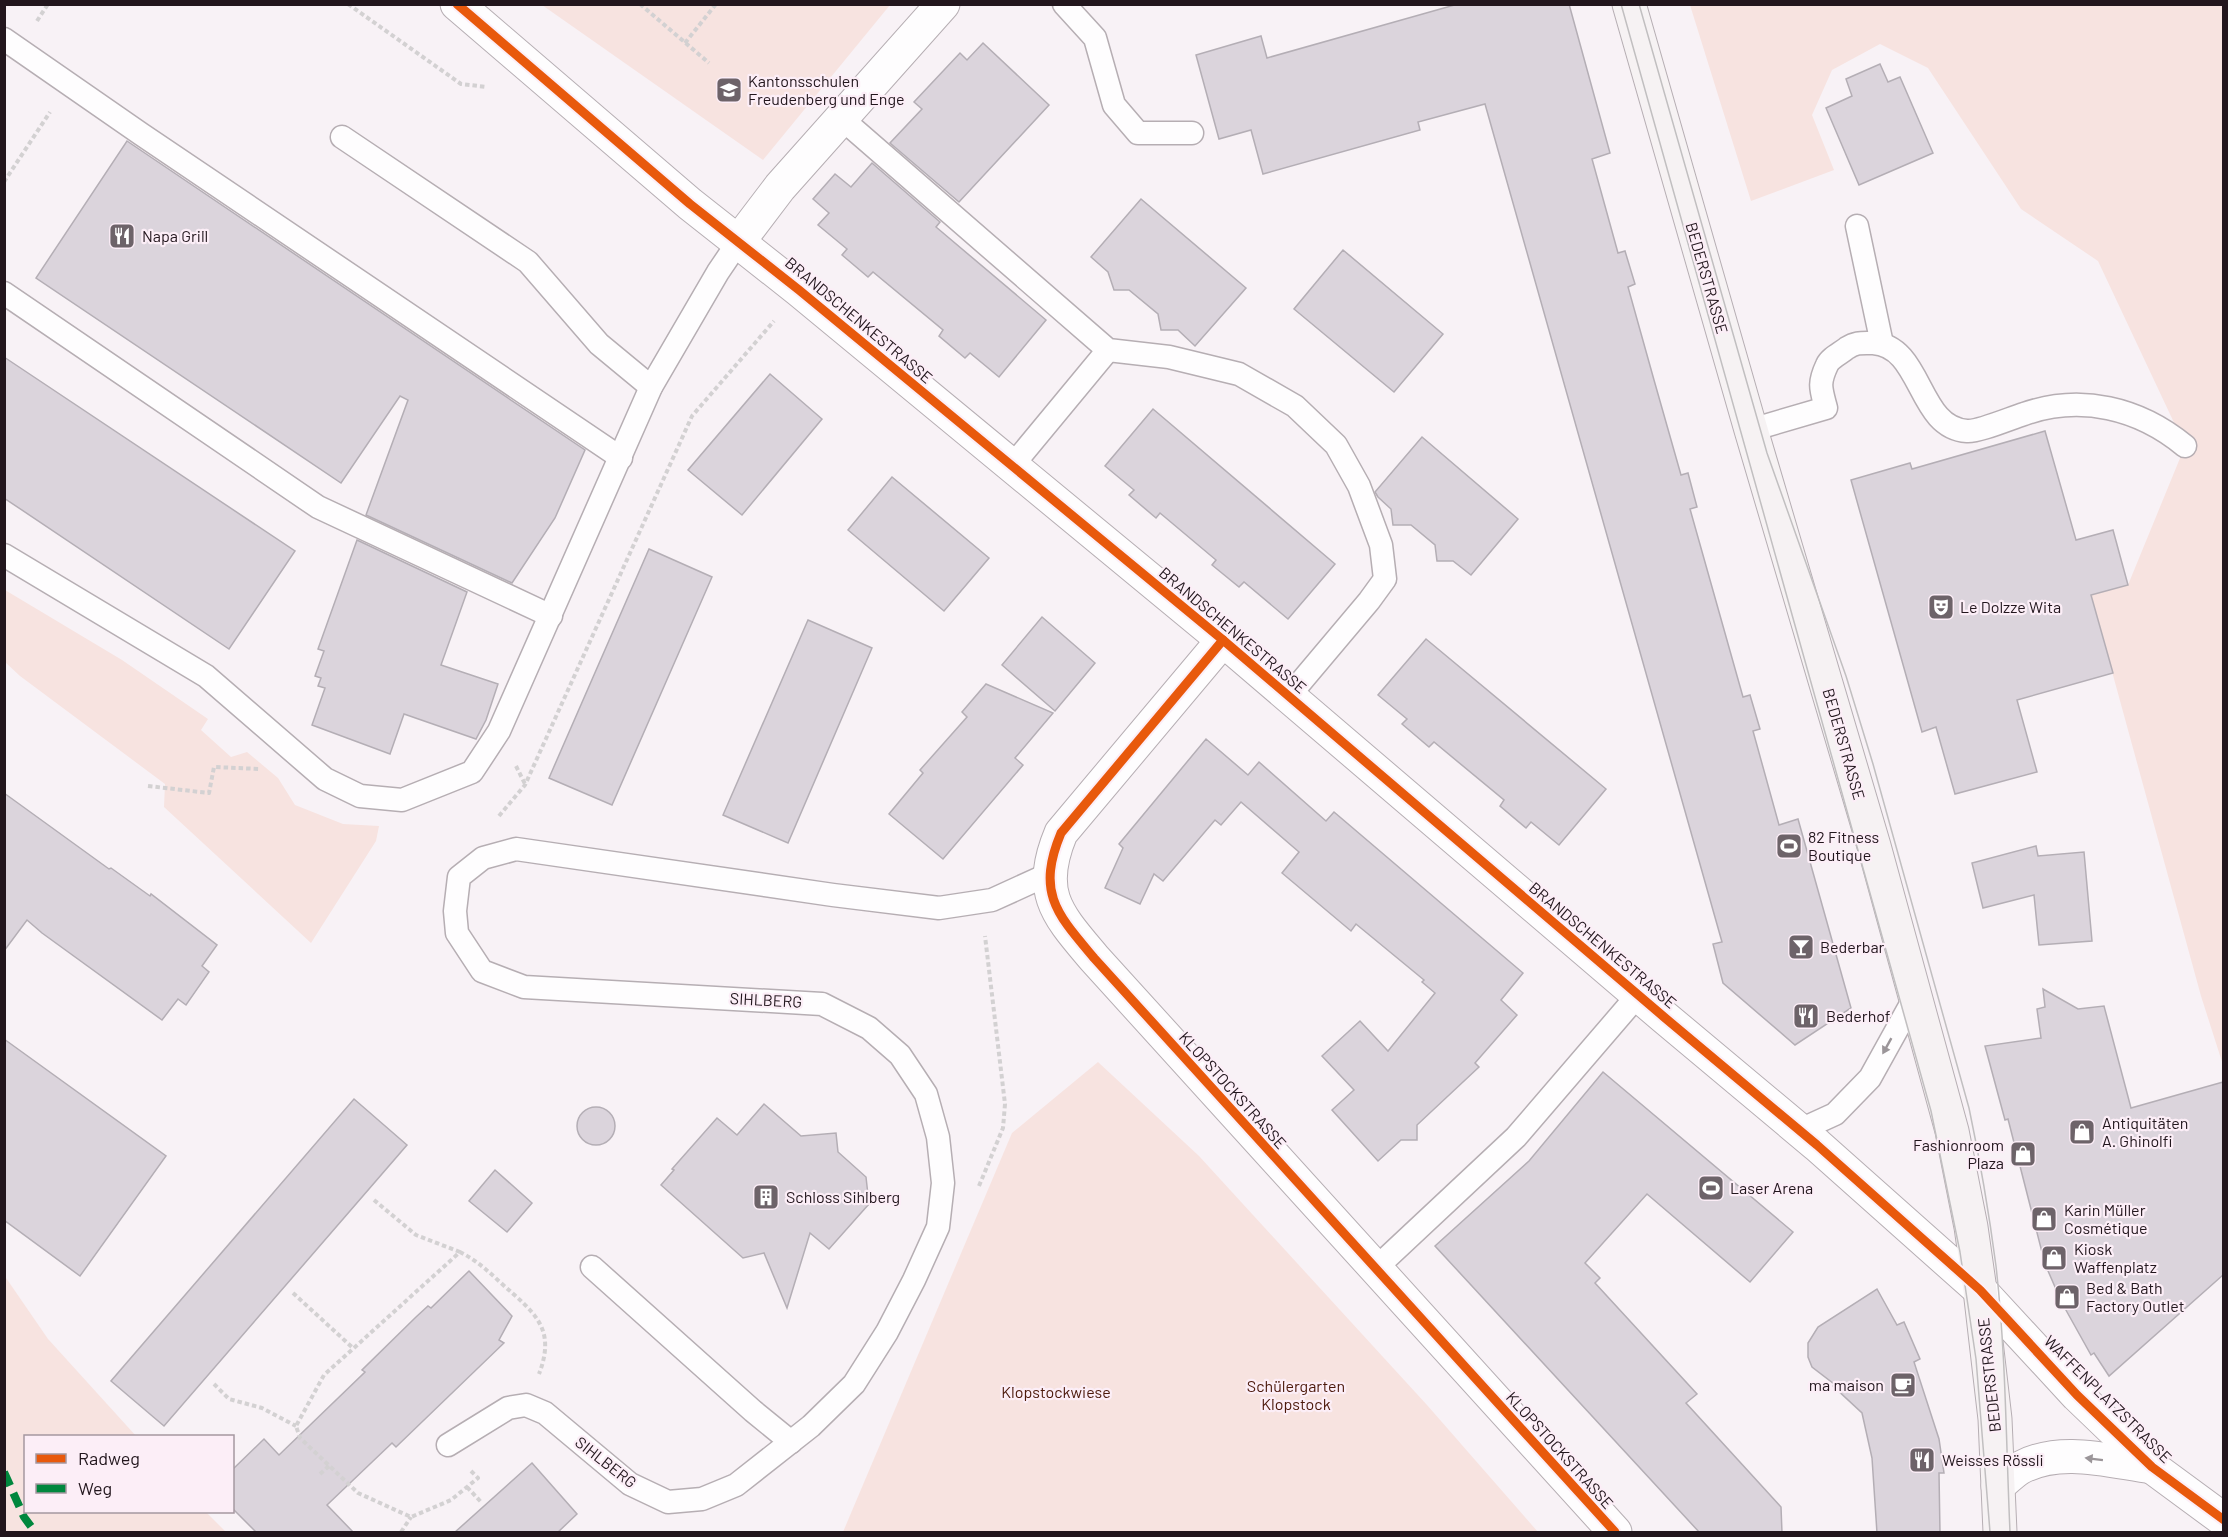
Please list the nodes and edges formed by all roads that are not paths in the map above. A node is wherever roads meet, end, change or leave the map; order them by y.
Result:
1 (457, 4) edge
2 (943, 4) edge
3 (1064, 4) edge
4 (1629, 4) edge
5 (4, 39) edge
6 (841, 118) junction
7 (1192, 132) dead end
8 (342, 137) dead end
9 (1857, 226) dead end
10 (739, 241) junction
11 (4, 293) edge
12 (1882, 344) junction
13 (1108, 350) junction
14 (651, 387) junction
15 (1751, 430) junction
16 (2185, 446) dead end
17 (621, 458) junction
18 (1012, 466) junction
19 (4, 555) edge
20 (551, 616) junction
21 (1223, 640) junction
22 (1289, 696) junction
23 (1049, 874) junction
24 (1638, 995) junction
25 (1916, 995) junction
26 (1800, 1131) junction
27 (592, 1267) dead end
28 (1375, 1269) junction
29 (1980, 1290) junction
30 (792, 1442) junction
31 (448, 1445) road end
32 (2152, 1467) junction
33 (1998, 1485) junction
34 (2223, 1520) edge
35 (1615, 1533) edge
36 (2000, 1533) edge

1 - 10 street, BRANDSCHENKESTRASSE
2 - 6 street
3 - 7 lane
4 - 15 main road, BEDERSTRASSE
5 - 17 lane
6 - 10 street
6 - 13 lane
8 - 14 lane
9 - 12 lane
10 - 14 lane
10 - 18 street, BRANDSCHENKESTRASSE
11 - 20 lane
12 - 15 lane
12 - 16 lane
13 - 18 lane
13 - 22 lane
14 - 17 lane
15 - 25 main road, BEDERSTRASSE
17 - 20 lane
18 - 21 street, BRANDSCHENKESTRASSE
19 - 20 lane
21 - 22 street, BRANDSCHENKESTRASSE
21 - 23 street, KLOPSTOCKSTRASSE
22 - 24 street, BRANDSCHENKESTRASSE
23 - 28 street, KLOPSTOCKSTRASSE
23 - 30 lane, SIHLBERG
24 - 26 street, BRANDSCHENKESTRASSE
24 - 28 lane
25 -> 26 lane
25 - 29 main road, BEDERSTRASSE
26 - 29 street, BRANDSCHENKESTRASSE
27 - 30 lane
28 - 35 street, KLOPSTOCKSTRASSE
29 - 32 street, WAFFENPLATZSTRASSE
29 - 33 main road, BEDERSTRASSE
30 - 31 lane, SIHLBERG
32 -> 33 street, WAFFENPLATZSTRASSE
32 - 34 street, WAFFENPLATZSTRASSE
33 - 36 main road, BEDERSTRASSE

